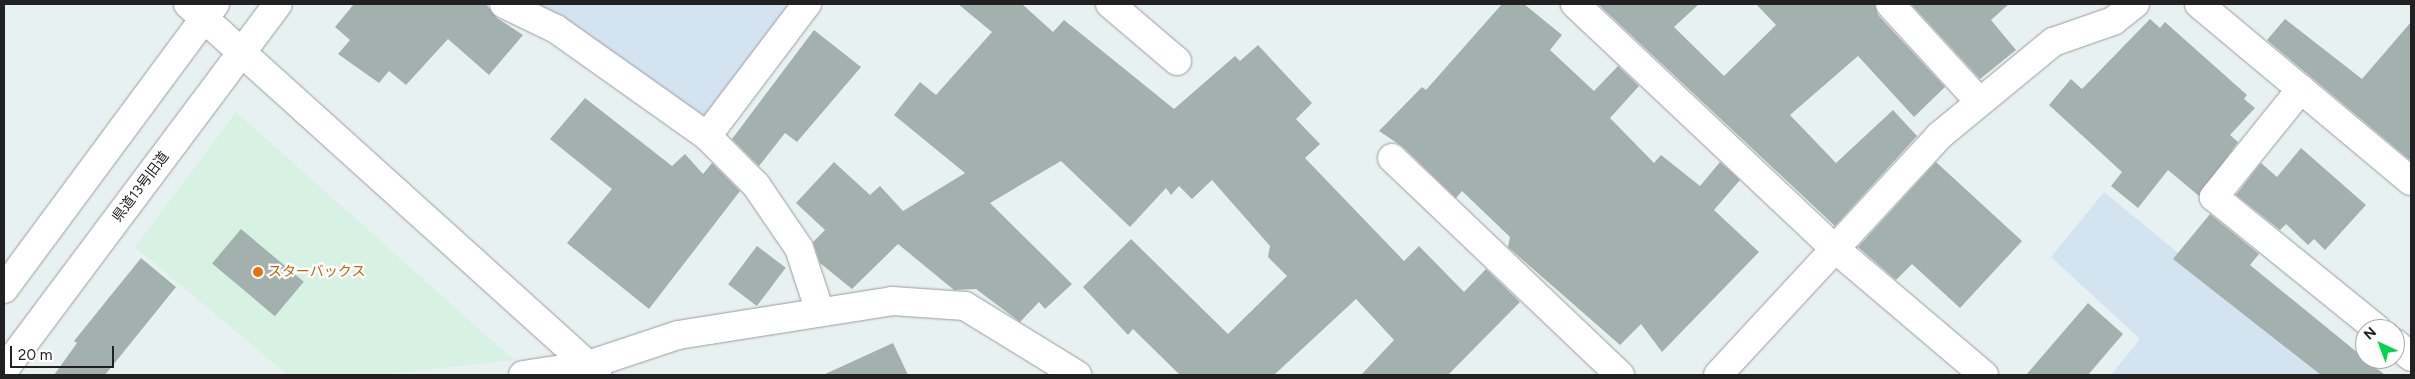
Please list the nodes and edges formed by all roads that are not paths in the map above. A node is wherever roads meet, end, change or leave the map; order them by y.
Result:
1 (278, 4) edge
2 (504, 4) edge
3 (807, 4) edge
4 (1110, 4) edge
5 (1575, 4) edge
6 (1890, 4) edge
7 (2135, 4) edge
8 (2199, 4) edge
9 (202, 8) edge
10 (242, 51) junction
11 (1177, 61) dead end
12 (2300, 90) junction
13 (1979, 101) junction
14 (707, 136) junction
15 (1392, 158) dead end
16 (2411, 181) edge
17 (1833, 247) junction
18 (4, 290) edge
19 (820, 312) junction
20 (2365, 319) edge
21 (4, 370) edge
22 (594, 370) edge
23 (523, 375) edge
24 (1077, 375) edge
25 (1620, 375) edge
26 (1718, 375) edge
27 (1984, 375) edge

1 - 10 street, 県道13号旧道
2 - 14 street
3 - 14 street
4 - 11 street
5 - 17 street
6 - 13 street
7 - 13 street
8 - 12 street
9 - 10 street
9 - 18 street
10 - 21 street, 県道13号旧道
10 - 22 street
12 - 16 street
12 - 20 street
13 - 17 street
14 - 19 street
15 - 25 street
17 - 26 street
17 - 27 street
19 - 22 street
19 - 24 street
22 - 23 street

